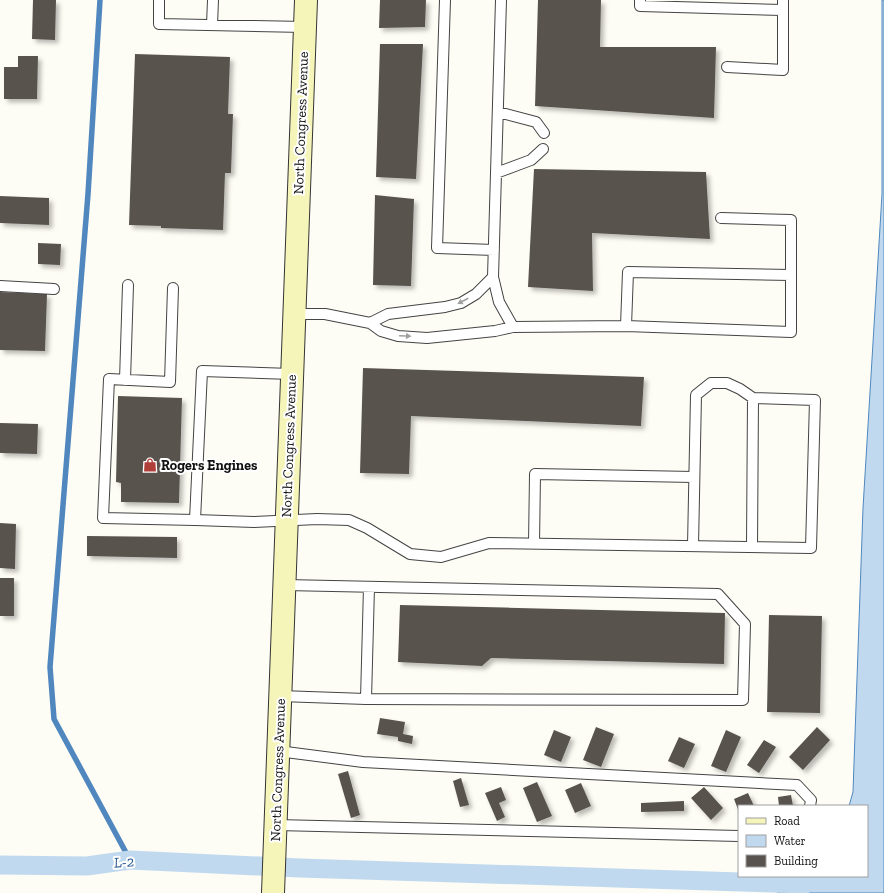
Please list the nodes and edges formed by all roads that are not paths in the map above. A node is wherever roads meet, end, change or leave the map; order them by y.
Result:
1 (159, 0) edge
2 (212, 0) edge
3 (306, 0) edge
4 (445, 0) edge
5 (501, 0) edge
6 (640, 0) edge
7 (783, 5) edge
8 (212, 25) junction
9 (305, 27) junction
10 (727, 68) dead end
11 (498, 112) junction
12 (544, 132) dead end
13 (543, 149) dead end
14 (496, 173) junction
15 (721, 218) dead end
16 (494, 250) junction
17 (791, 275) junction
18 (493, 276) junction
19 (128, 285) dead end
20 (0, 286) edge
21 (173, 288) dead end
22 (54, 289) dead end
23 (294, 314) junction
24 (370, 323) junction
25 (626, 326) junction
26 (513, 327) junction
27 (292, 374) junction
28 (124, 380) junction
29 (753, 398) junction
30 (694, 477) junction
31 (195, 520) junction
32 (286, 520) junction
33 (534, 544) junction
34 (693, 546) junction
35 (752, 547) junction
36 (285, 585) junction
37 (369, 587) junction
38 (280, 696) junction
39 (366, 699) junction
40 (278, 751) junction
41 (810, 805) edge
42 (276, 826) junction
43 (738, 836) edge
44 (273, 893) edge

1 - 8 lane
2 - 8 lane
3 - 9 street, North Congress Avenue
4 - 16 lane
5 - 11 lane
6 - 7 lane
7 - 10 lane
8 - 9 lane
9 - 23 street, North Congress Avenue
11 - 12 lane
11 - 14 lane
13 - 14 lane
14 - 16 lane
15 - 17 lane
16 - 18 lane
17 - 25 lane
17 - 25 lane
18 -> 24 lane
18 - 26 lane
19 - 28 lane
20 - 22 lane
21 - 28 lane
23 - 24 lane
23 - 27 street, North Congress Avenue
24 -> 26 lane
25 - 26 lane
27 - 31 lane
27 - 32 street, North Congress Avenue
28 - 31 lane
29 - 30 lane
29 - 35 lane
29 - 35 lane
30 - 33 lane
30 - 34 lane
31 - 32 lane
32 - 33 lane
32 - 36 street, North Congress Avenue
33 - 34 lane
34 - 35 lane
36 - 37 lane
36 - 38 street, North Congress Avenue
37 - 39 lane
37 - 39 lane
38 - 39 lane
38 - 40 street, North Congress Avenue
40 - 41 lane
40 - 42 street, North Congress Avenue
42 - 43 lane
42 - 44 street, North Congress Avenue

